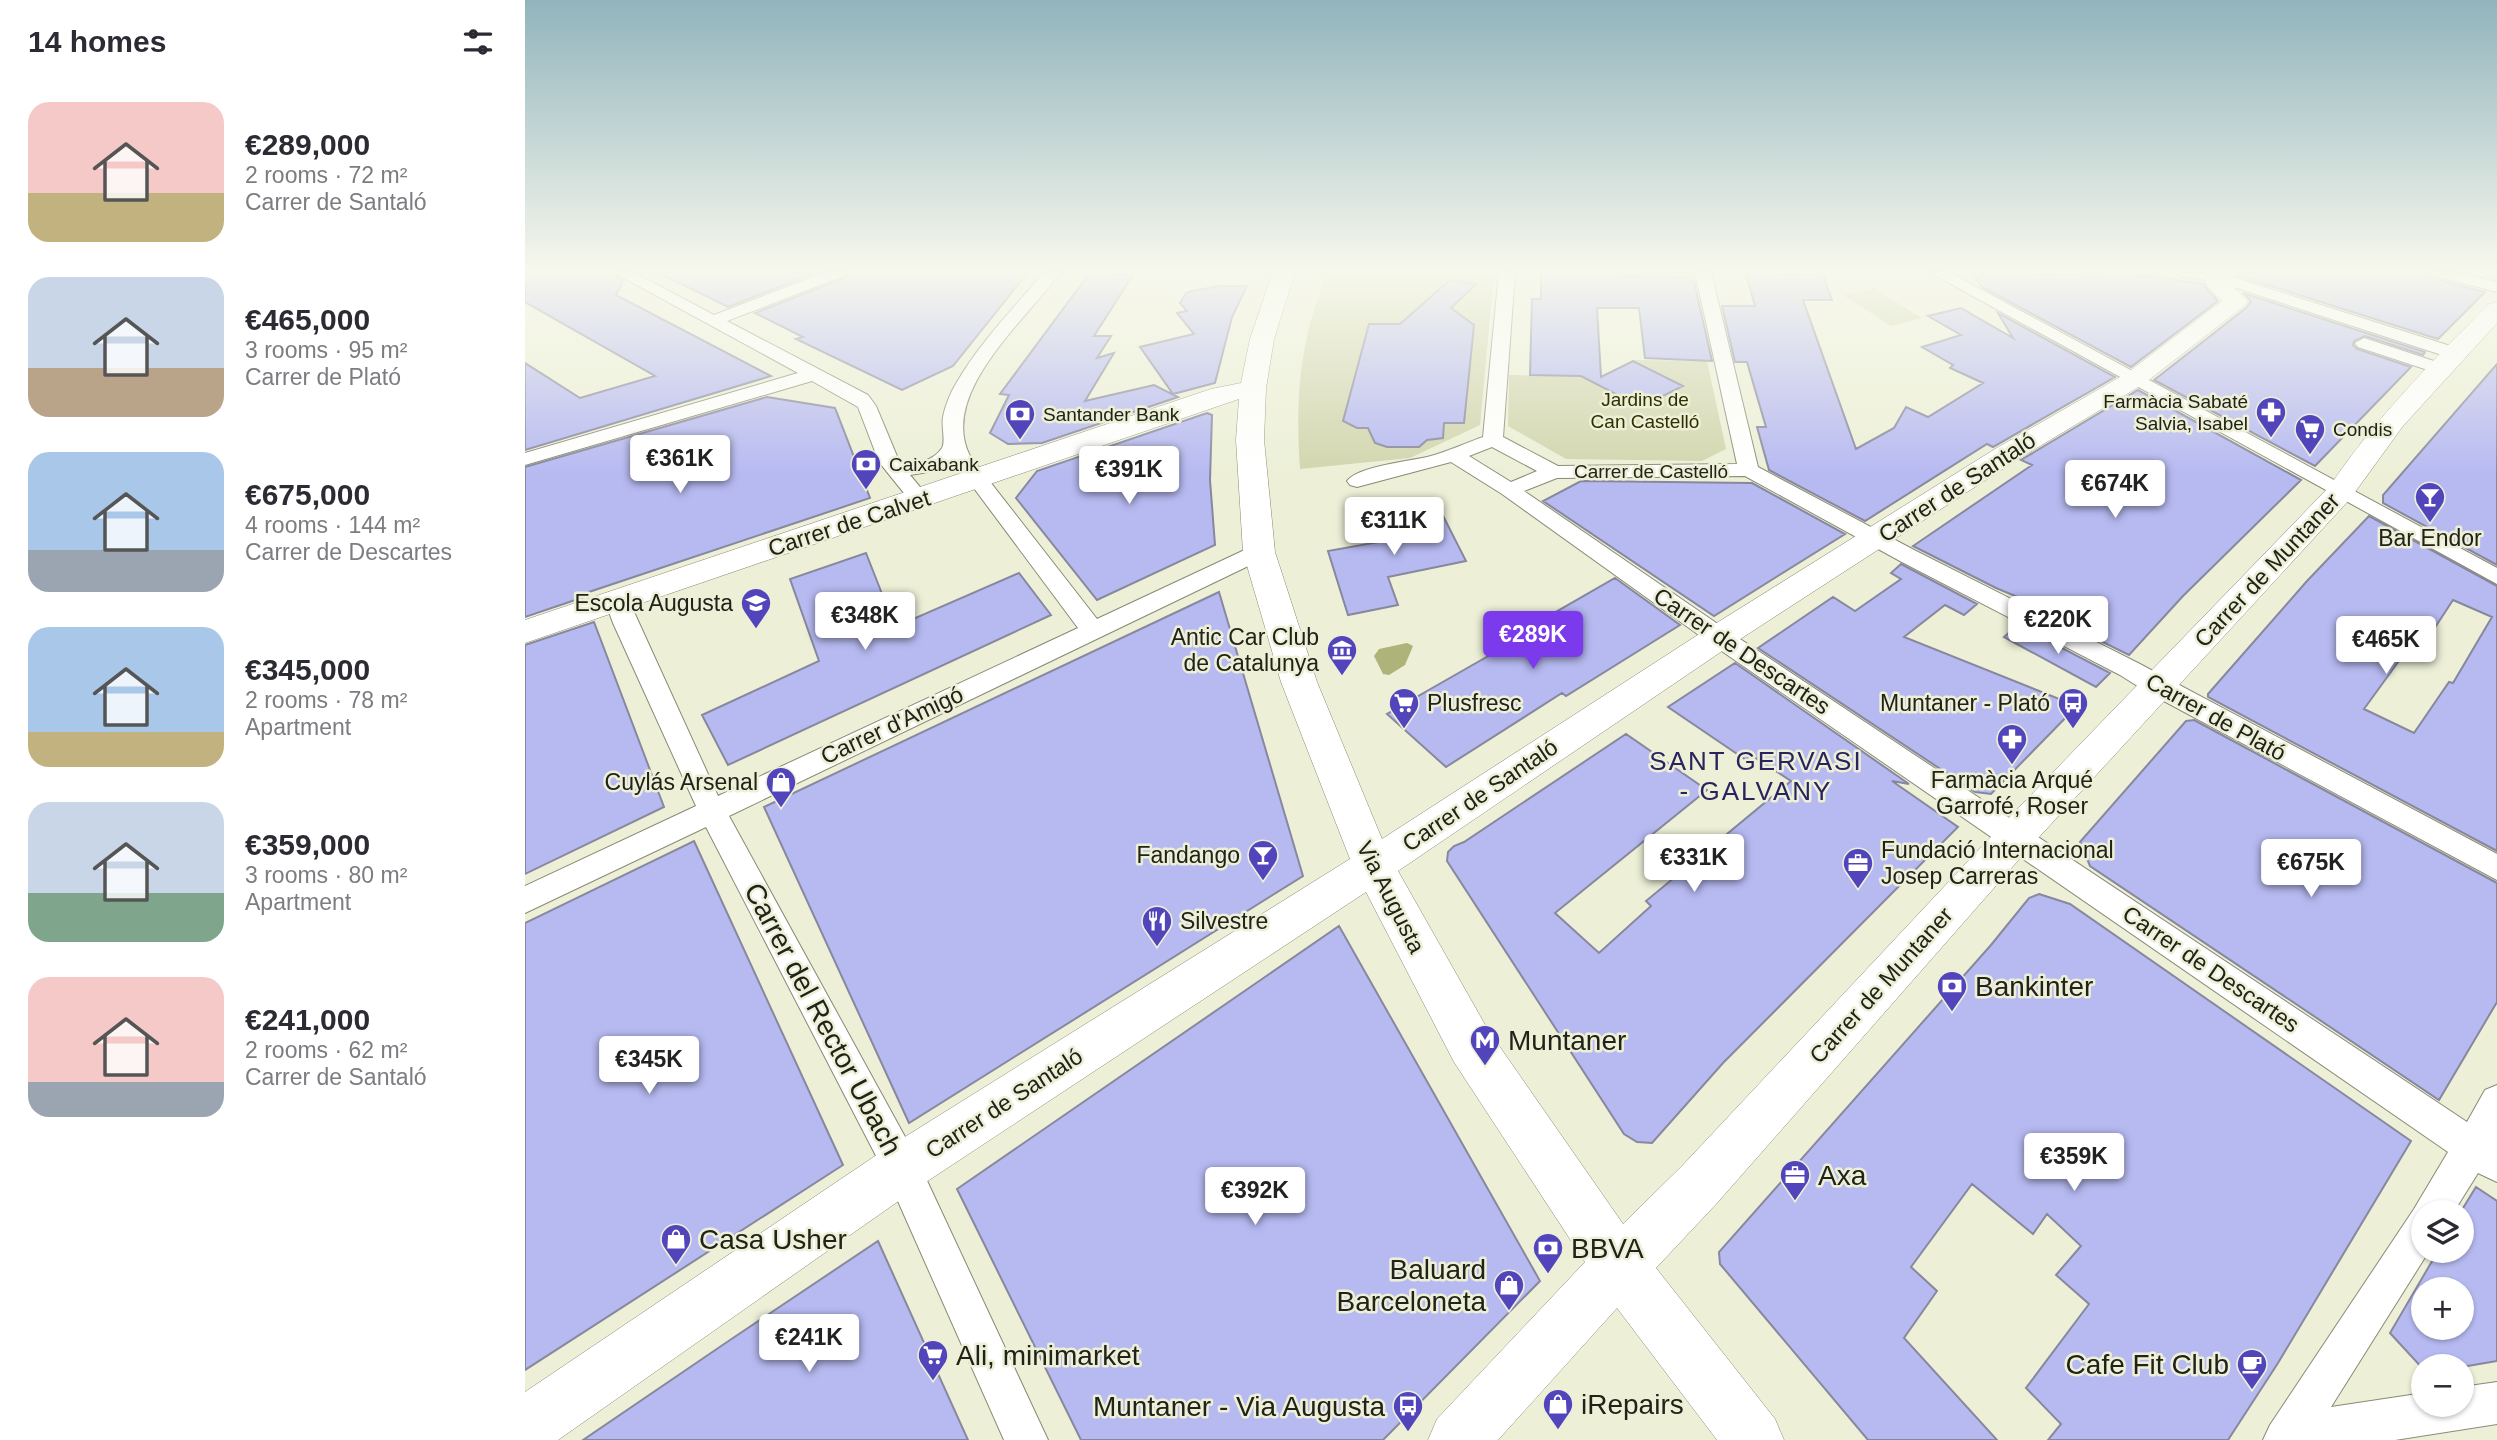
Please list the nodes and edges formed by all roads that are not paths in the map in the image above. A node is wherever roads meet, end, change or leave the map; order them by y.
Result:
1 (750, 339) edge
2 (997, 339) edge
3 (1262, 339) edge
4 (1501, 339) edge
5 (1719, 339) edge
6 (2063, 339) edge
7 (2192, 339) edge
8 (2352, 339) edge
9 (2390, 339) edge
10 (2468, 339) edge
11 (2447, 361) junction
12 (814, 374) junction
13 (2136, 378) junction
14 (1253, 388) junction
15 (1493, 440) junction
16 (953, 446) junction
17 (1453, 455) junction
18 (525, 459) edge
19 (893, 467) junction
20 (1749, 470) junction
21 (1553, 471) junction
22 (978, 480) junction
23 (1357, 481) dead end
24 (1509, 491) junction
25 (2340, 493) junction
26 (919, 499) junction
27 (1876, 539) junction
28 (1259, 552) junction
29 (2497, 577) edge
30 (617, 601) junction
31 (1093, 631) junction
32 (525, 632) edge
33 (1719, 637) junction
34 (2156, 687) junction
35 (713, 809) junction
36 (2016, 836) junction
37 (1373, 866) junction
38 (2497, 868) edge
39 (525, 900) edge
40 (2497, 1102) edge
41 (2485, 1155) edge
42 (902, 1168) junction
43 (2443, 1200) edge
44 (2411, 1244) edge
45 (1619, 1266) junction
46 (2497, 1403) edge
47 (525, 1427) edge
48 (2287, 1437) edge
49 (1026, 1440) edge
50 (1458, 1440) edge
51 (1754, 1440) edge

1 - 12 street
2 - 16 street
3 - 14 street, Via Augusta
4 - 15 street
5 - 20 street
6 - 13 street
7 - 13 street, Carrer de Santaló
8 - 11 street
9 - 11 street
10 - 11 street, Carrer de Muntaner
11 - 25 street, Carrer de Muntaner
12 - 18 street
12 - 19 street
13 - 25 street
13 - 27 street, Carrer de Santaló
14 - 22 street, Carrer de Calvet
14 - 28 street, Via Augusta
15 - 17 street
15 - 21 street
16 - 19 street
16 - 22 street
17 - 23 street
17 - 24 street
19 - 26 street
20 - 21 street, Carrer de Castelló
20 - 27 street, Carrer de Plató
21 - 24 street
22 - 26 street, Carrer de Calvet
22 - 31 street
24 - 33 street, Carrer de Descartes
25 - 29 street
25 - 34 street, Carrer de Muntaner
26 - 30 street, Carrer de Calvet
27 - 33 street, Carrer de Santaló
27 - 34 street, Carrer de Plató
28 - 31 street, Carrer d'Amigó
28 - 37 street, Via Augusta
30 - 32 street, Carrer de Calvet
30 - 35 street, Carrer del Rector Ubach
31 - 35 street, Carrer d'Amigó
33 - 36 street, Carrer de Descartes
33 - 37 street, Carrer de Santaló
34 - 36 street, Carrer de Muntaner
34 - 38 street, Carrer de Plató
35 - 39 street, Carrer d'Amigó
35 - 42 street, Carrer del Rector Ubach
36 - 41 street, Carrer de Descartes
36 - 45 street, Carrer de Muntaner
37 - 42 street, Carrer de Santaló
37 - 45 street, Via Augusta
40 - 41 street
41 - 43 street
42 - 47 street, Carrer de Santaló
42 - 49 street, Carrer del Rector Ubach
44 - 48 street
45 - 50 street, Carrer de Muntaner
45 - 51 street, Via Augusta
46 - 48 street

